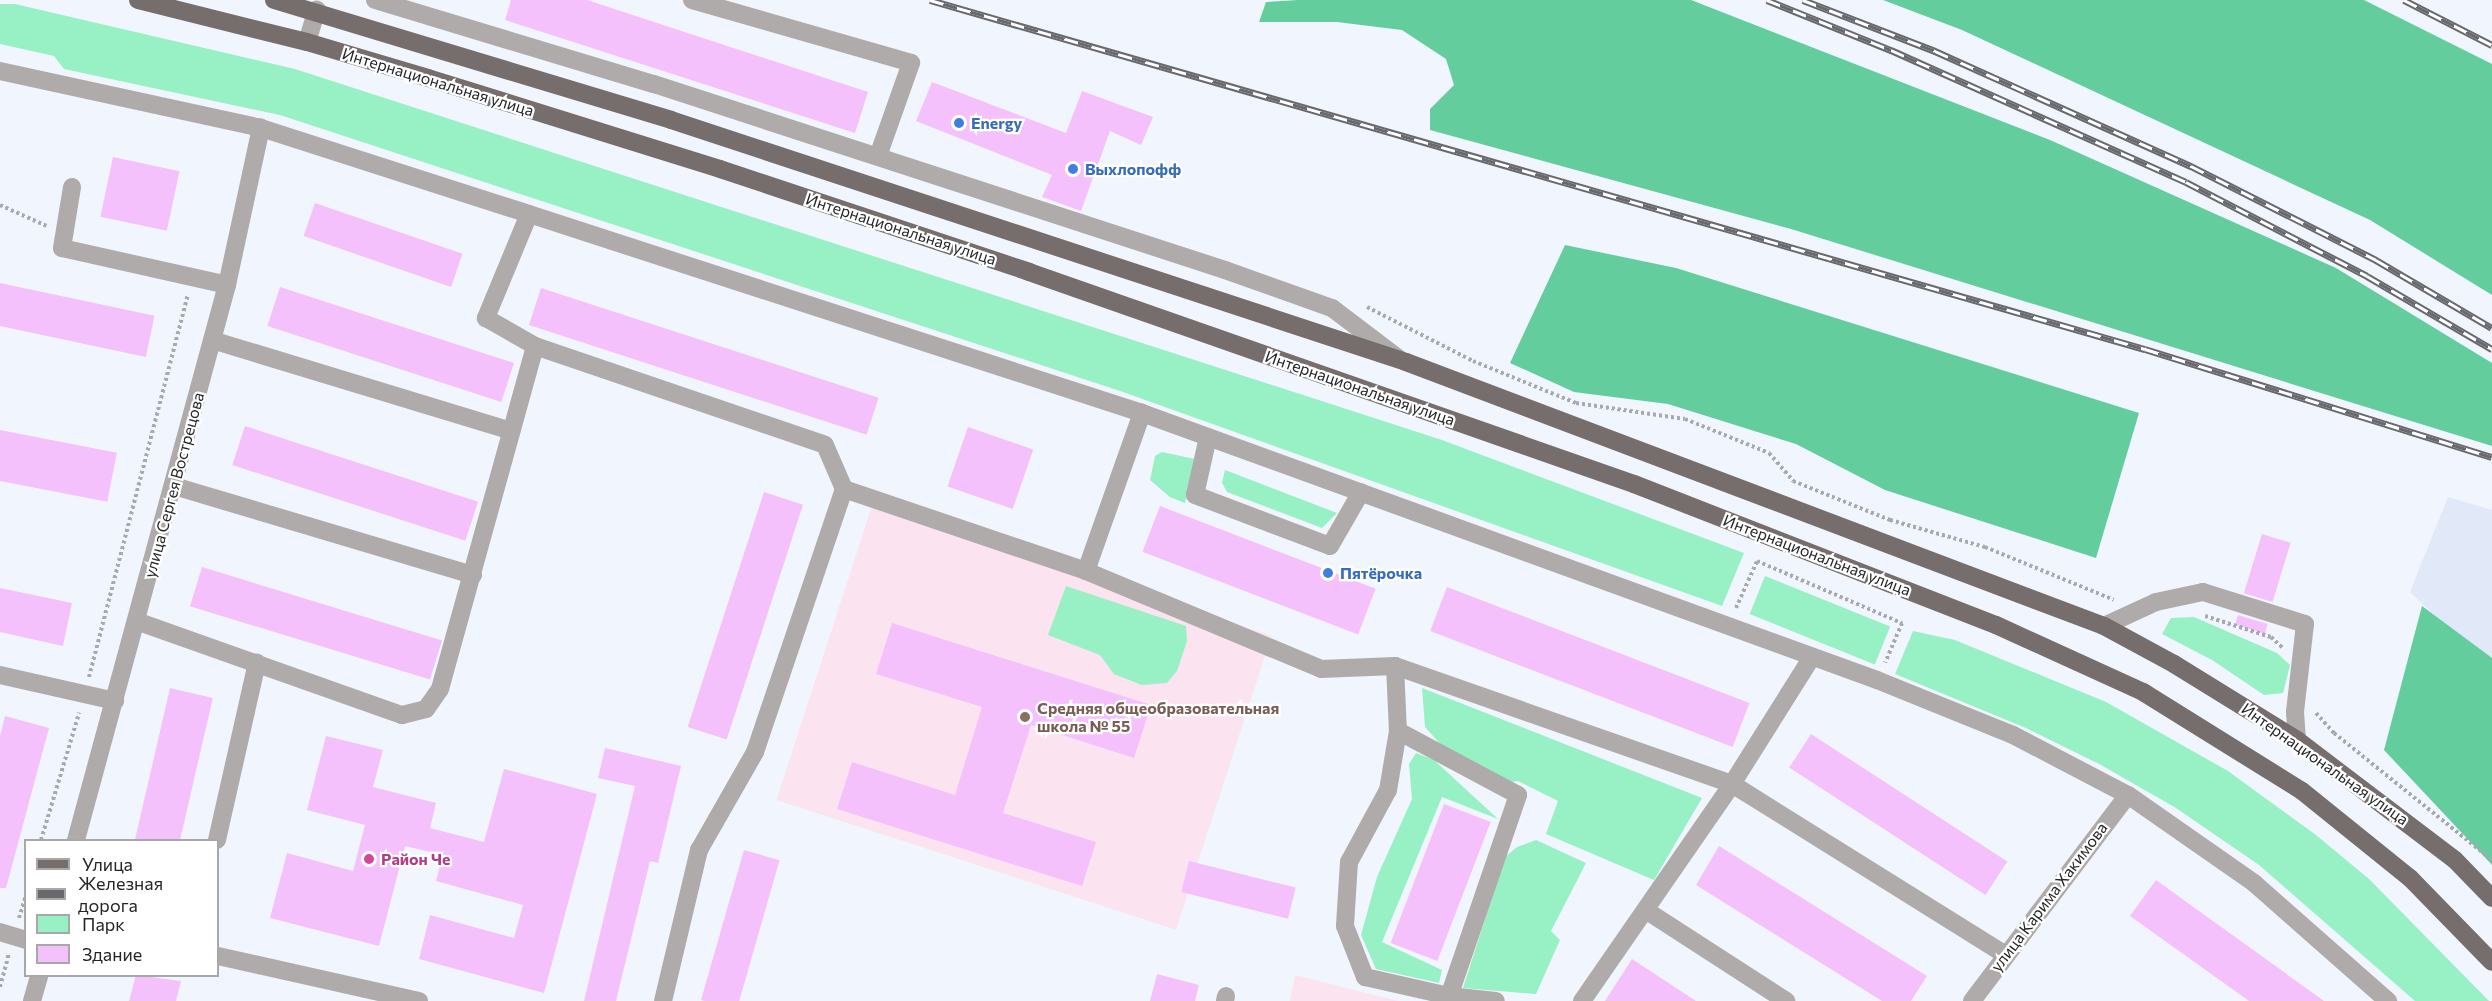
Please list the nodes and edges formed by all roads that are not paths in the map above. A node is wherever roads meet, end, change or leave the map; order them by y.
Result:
1 (138, 0) edge
2 (274, 0) edge
3 (375, 0) edge
4 (692, 0) edge
5 (317, 10) junction
6 (307, 42) junction
7 (0, 72) edge
8 (261, 128) junction
9 (878, 156) junction
10 (72, 187) dead end
11 (529, 214) junction
12 (227, 285) junction
13 (212, 340) junction
14 (535, 346) junction
15 (1402, 360) junction
16 (1142, 413) junction
17 (511, 431) junction
18 (1208, 437) junction
19 (174, 486) junction
20 (844, 489) junction
21 (1361, 492) junction
22 (1086, 572) junction
23 (473, 575) junction
24 (139, 622) junction
25 (2104, 626) junction
26 (1812, 657) junction
27 (257, 662) junction
28 (1395, 666) junction
29 (0, 675) edge
30 (115, 701) junction
31 (1398, 731) junction
32 (2297, 740) junction
33 (1732, 784) junction
34 (2128, 795) junction
35 (76, 839) edge
36 (217, 839) edge
37 (2492, 898) edge
38 (1647, 911) junction
39 (0, 932) edge
40 (24, 939) edge
41 (2006, 955) junction
42 (219, 956) edge
43 (2492, 962) edge
44 (38, 977) edge
45 (1449, 996) junction
46 (32, 1001) edge
47 (419, 1001) edge
48 (663, 1001) edge
49 (1496, 1001) edge
50 (1582, 1001) edge
51 (1786, 1001) edge
52 (1972, 1001) edge
53 (2388, 1001) edge

1 - 6 main road, Интернациональная улица
2 - 5 main road, Интернациональная улица
3 - 9 street
4 - 9 street
5 - 6 street
5 - 15 main road, Интернациональная улица
6 - 43 main road, Интернациональная улица
7 - 8 street
8 - 11 street
8 - 12 street, улица Сергея Вострецова
9 - 15 street
10 - 12 street
11 - 14 street
11 - 16 street
12 - 13 street, улица Сергея Вострецова
13 - 17 street
13 - 19 street, улица Сергея Вострецова
14 - 17 street
14 - 20 street
15 - 25 main road, Интернациональная улица
16 - 18 street
16 - 22 street
17 - 23 street
18 - 21 street
18 - 21 street
19 - 23 street
19 - 24 street, улица Сергея Вострецова
20 - 22 street
20 - 48 street
21 - 26 street
22 - 28 street
23 - 27 street
24 - 27 street
24 - 30 street, улица Сергея Вострецова
25 - 32 main road, Интернациональная улица
25 - 32 street
26 - 33 street
26 - 34 street
27 - 36 street
28 - 31 street
28 - 33 street
29 - 30 street
30 - 35 street, улица Сергея Вострецова
31 - 45 street
31 - 45 street
32 - 37 main road, Интернациональная улица
33 - 38 street
33 - 41 street
34 - 41 street, улица Карима Хакимова
34 - 53 street
38 - 50 street
38 - 51 street
39 - 40 street
41 - 52 street, улица Карима Хакимова
42 - 47 street
44 - 46 street
45 - 49 street

